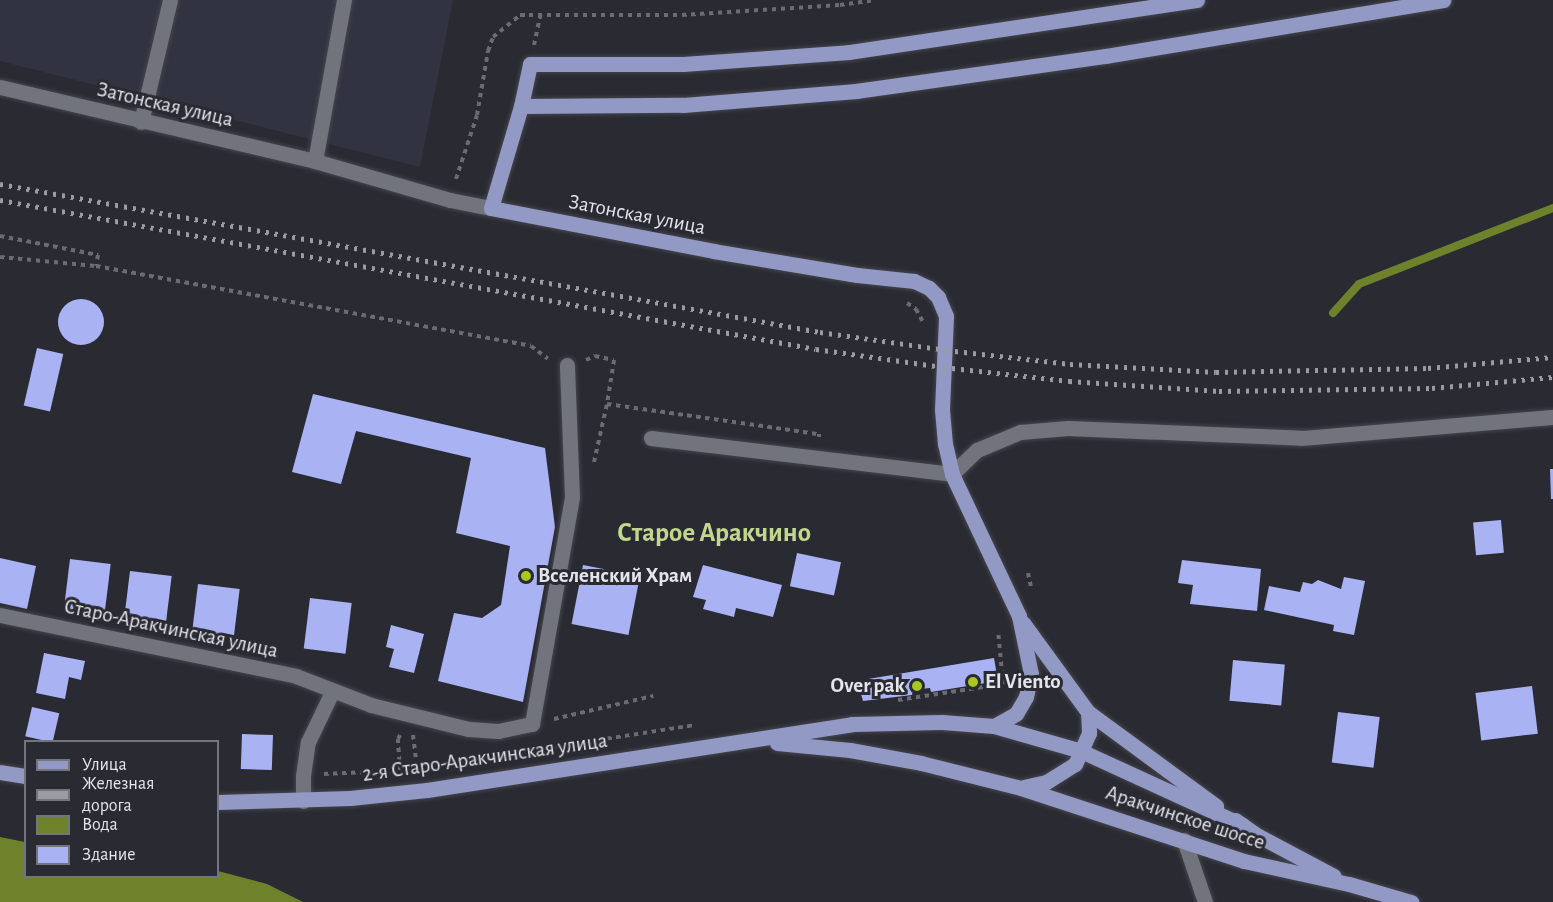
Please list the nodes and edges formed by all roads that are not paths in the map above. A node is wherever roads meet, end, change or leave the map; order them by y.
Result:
1 (170, 0) edge
2 (344, 0) edge
3 (1197, 0) edge
4 (1443, 0) edge
5 (0, 87) edge
6 (521, 106) junction
7 (141, 122) junction
8 (315, 161) junction
9 (491, 208) junction
10 (567, 365) road end
11 (1553, 417) edge
12 (651, 438) dead end
13 (952, 474) junction
14 (0, 615) edge
15 (1019, 616) junction
16 (332, 692) junction
17 (1088, 712) junction
18 (994, 726) junction
19 (756, 741) junction
20 (1082, 751) junction
21 (0, 772) edge
22 (24, 776) edge
23 (1016, 787) junction
24 (303, 801) junction
25 (219, 802) edge
26 (1243, 825) junction
27 (1184, 840) junction
28 (1349, 884) junction
29 (1205, 902) edge
30 (1411, 902) edge

1 - 7 street
2 - 8 street
3 - 6 main road
4 - 6 main road
5 - 7 street, Затонская улица
6 - 9 main road
7 - 8 street, Затонская улица
8 - 9 street, Затонская улица
9 - 13 main road, Затонская улица
10 - 16 street, Старо-Аракчинская улица
11 - 13 street
12 - 13 street
13 - 15 main road, Затонская улица
14 - 16 street, Старо-Аракчинская улица
15 - 17 main road, Затонская улица
15 - 18 main road, Затонская улица
16 - 24 street
17 - 20 main road
17 - 26 main road, Аракчинское шоссе
18 - 19 main road, 2-я Старо-Аракчинская улица
18 - 20 main road, Аракчинское шоссе
19 - 23 main road, 2-я Старо-Аракчинская улица
19 - 24 main road, 2-я Старо-Аракчинская улица
20 - 23 main road
20 - 26 main road, Аракчинское шоссе
21 - 22 main road
23 - 27 main road, Аракчинское шоссе
24 - 25 main road, 2-я Старо-Аракчинская улица
26 - 28 main road, Аракчинское шоссе
27 - 28 main road, Аракчинское шоссе
27 - 29 street
28 - 30 main road, Аракчинское шоссе

